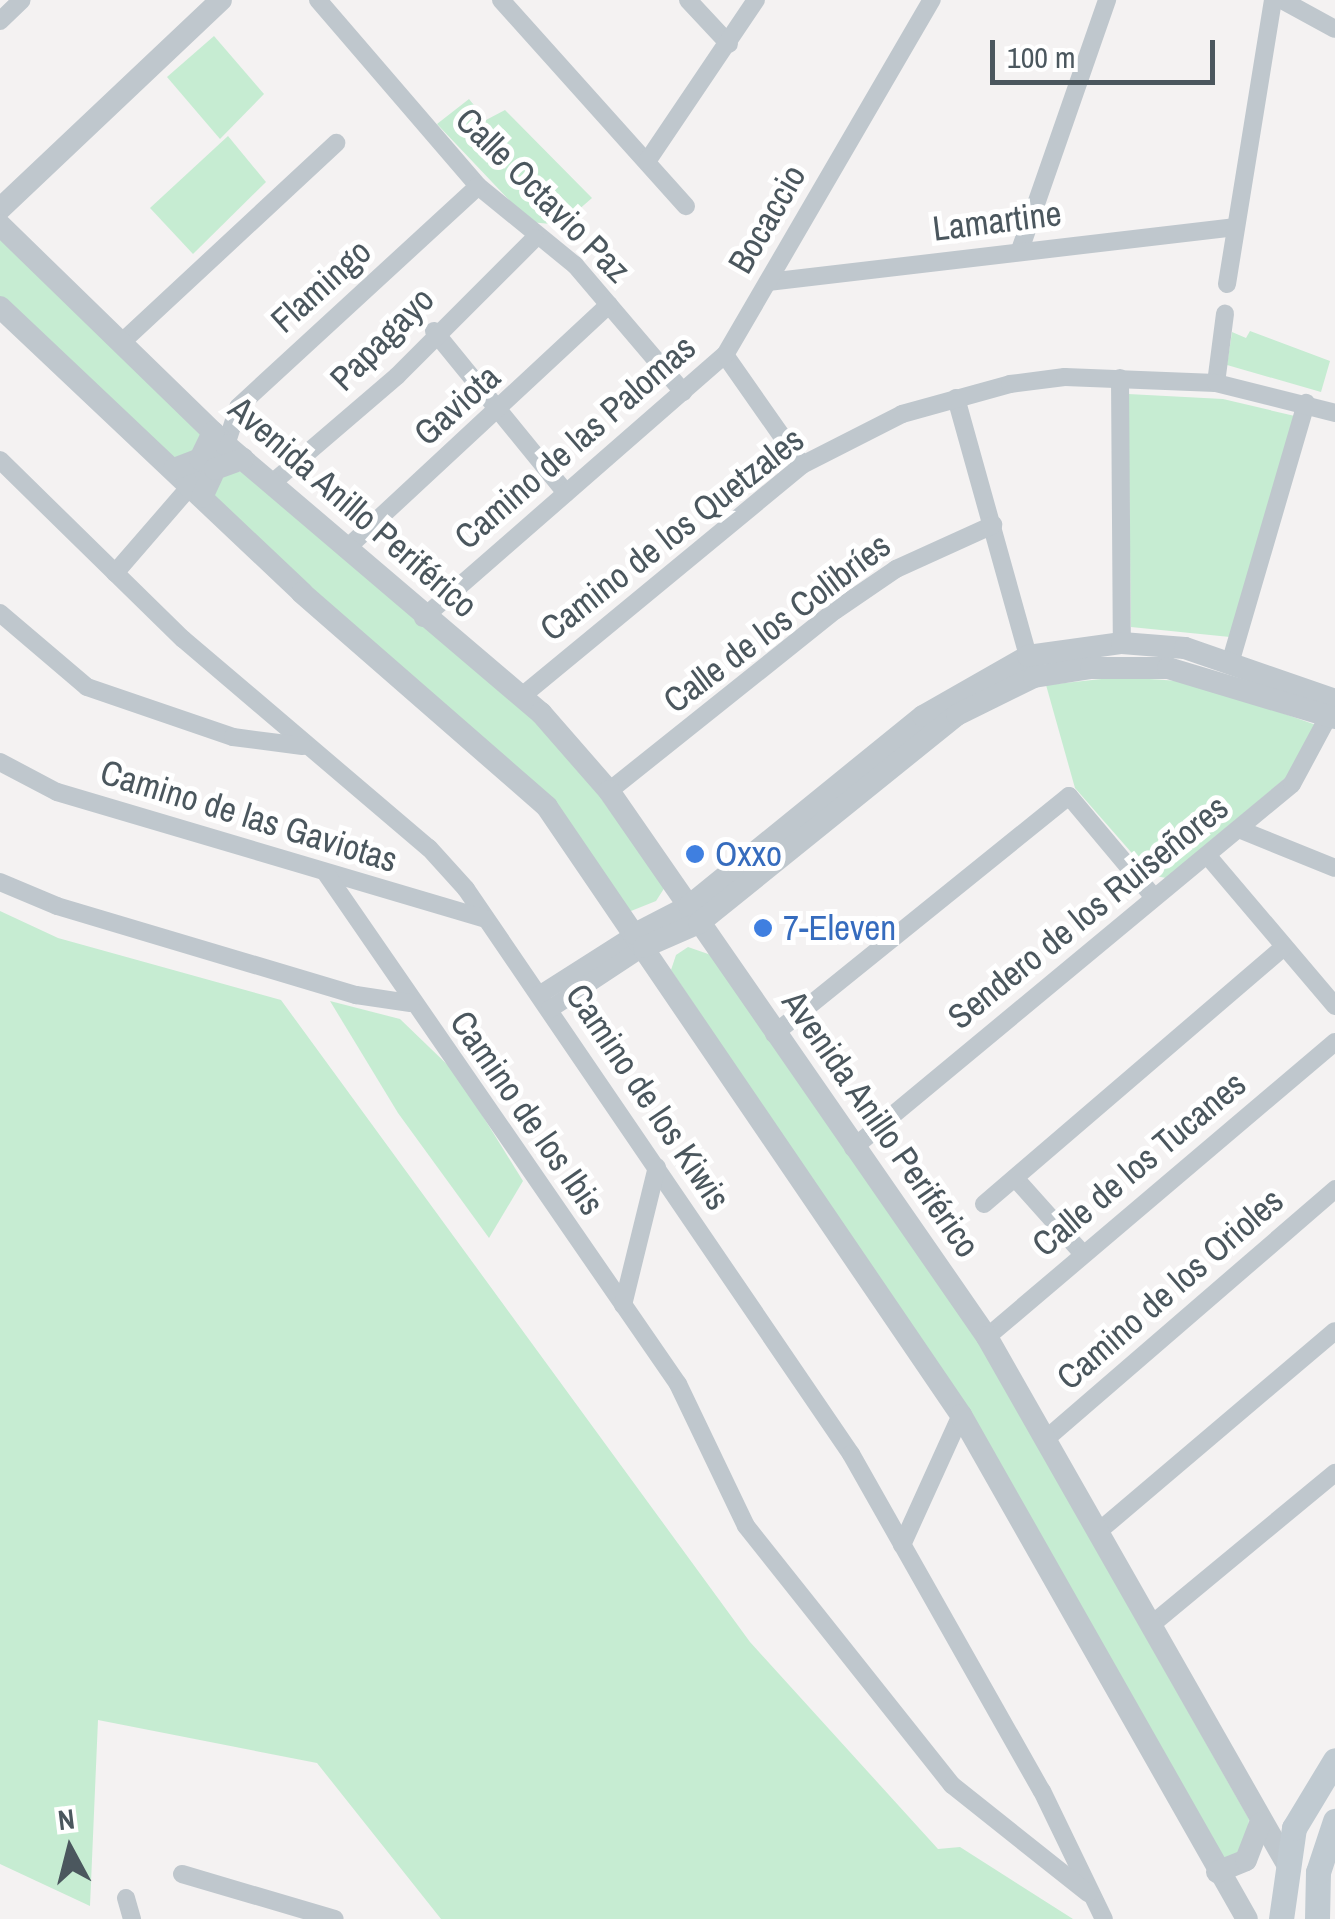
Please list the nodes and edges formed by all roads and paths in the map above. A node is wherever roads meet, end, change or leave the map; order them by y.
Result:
1 (22, 0) edge
2 (222, 0) edge
3 (318, 0) edge
4 (501, 0) edge
5 (688, 0) edge
6 (756, 0) edge
7 (932, 0) edge
8 (1107, 0) edge
9 (1273, 0) edge
10 (1282, 0) edge
11 (0, 21) edge
12 (1335, 29) edge
13 (728, 44) junction
14 (336, 143) dead end
15 (648, 160) junction
16 (478, 186) junction
17 (686, 206) dead end
18 (0, 209) edge
19 (0, 225) edge
20 (1234, 227) junction
21 (534, 238) junction
22 (1020, 250) junction
23 (768, 282) junction
24 (1227, 284) dead end
25 (609, 305) junction
26 (0, 306) edge
27 (1225, 314) dead end
28 (434, 331) junction
29 (122, 344) junction
30 (725, 355) junction
31 (1120, 378) junction
32 (1216, 384) junction
33 (683, 392) junction
34 (956, 398) junction
35 (1306, 403) junction
36 (500, 412) junction
37 (1335, 414) edge
38 (227, 445) junction
39 (0, 460) edge
40 (802, 465) junction
41 (174, 468) junction
42 (271, 484) junction
43 (197, 491) junction
44 (566, 493) junction
45 (993, 525) junction
46 (346, 549) junction
47 (115, 573) junction
48 (0, 612) edge
49 (422, 618) junction
50 (1122, 643) junction
51 (1231, 660) junction
52 (1031, 667) junction
53 (522, 696) junction
54 (1334, 709) edge
55 (302, 746) junction
56 (0, 762) edge
57 (610, 791) junction
58 (1241, 830) junction
59 (1207, 855) junction
60 (1335, 868) edge
61 (327, 875) junction
62 (0, 882) edge
63 (1153, 896) junction
64 (693, 913) junction
65 (485, 919) junction
66 (636, 935) junction
67 (1284, 948) junction
68 (657, 968) junction
69 (545, 1002) junction
70 (410, 1004) junction
71 (1335, 1006) edge
72 (774, 1034) junction
73 (1335, 1042) edge
74 (853, 1148) junction
75 (657, 1167) junction
76 (1015, 1178) junction
77 (1335, 1189) edge
78 (984, 1204) dead end
79 (1082, 1253) junction
80 (623, 1305) junction
81 (1335, 1331) edge
82 (987, 1337) junction
83 (678, 1384) joint
84 (961, 1414) junction
85 (1047, 1438) junction
86 (1335, 1474) edge
87 (1099, 1531) junction
88 (902, 1545) junction
89 (1151, 1625) junction
90 (1335, 1760) edge
91 (1335, 1821) edge
92 (1260, 1824) junction
93 (1288, 1864) junction
94 (1217, 1872) junction
95 (182, 1874) dead end
96 (1088, 1894) junction
97 (126, 1898) dead end
98 (132, 1919) edge
99 (335, 1919) edge
100 (1104, 1919) edge
101 (1246, 1919) edge
102 (1282, 1919) edge
103 (1316, 1919) edge

1 - 11 street
2 - 18 street
3 - 16 street, Calle Octavio Paz
4 - 15 street
5 - 13 street
6 - 13 street
7 - 23 street, Bocaccio
8 - 22 street
9 - 20 street
10 - 12 street
13 - 15 street
14 - 29 street
15 - 17 street
16 - 21 street, Calle Octavio Paz
16 - 38 street, Flamingo
19 - 29 street, Avenida Anillo Periférico
20 - 22 street, Lamartine
20 - 24 street
21 - 25 street, Calle Octavio Paz
21 - 28 street, Papagayo
22 - 23 street, Lamartine
23 - 30 street, Bocaccio
25 - 33 street, Calle Octavio Paz
25 - 36 street, Gaviota
26 - 41 street
27 - 32 street
28 - 36 street
28 - 42 street, Papagayo
29 - 38 street, Avenida Anillo Periférico
30 - 33 street, Camino de las Palomas
30 - 40 street
31 - 32 street, Camino de los Quetzales
31 - 34 street, Camino de los Quetzales
31 - 50 street
32 - 35 street, Camino de los Quetzales
33 - 44 street, Camino de las Palomas
34 - 40 street, Camino de los Quetzales
34 - 45 street
35 - 37 street, Camino de los Quetzales
35 - 51 street
36 - 44 street
36 - 46 street, Gaviota
38 - 41 street
38 - 42 street, Avenida Anillo Periférico
38 - 43 street
39 - 47 street, Camino de los Kiwis
40 - 53 street, Camino de los Quetzales
41 - 43 street
42 - 46 street, Avenida Anillo Periférico
43 - 47 street
43 - 66 street
44 - 49 street, Camino de las Palomas
45 - 52 street
45 - 57 street, Calle de los Colibríes
46 - 49 street, Avenida Anillo Periférico
47 - 55 street, Camino de los Kiwis
48 - 55 street
49 - 53 street, Avenida Anillo Periférico
50 - 51 street
50 - 52 street
51 - 54 street
52 - 54 street
52 - 64 street
53 - 57 street, Avenida Anillo Periférico
54 - 58 street, Sendero de los Ruiseñores
55 - 65 street, Camino de los Kiwis
56 - 61 street, Camino de las Gaviotas
57 - 64 street, Avenida Anillo Periférico
58 - 59 street, Sendero de los Ruiseñores
58 - 60 street
59 - 63 street, Sendero de los Ruiseñores
59 - 67 street
61 - 65 street, Camino de las Gaviotas
61 - 70 street, Camino de los Ibis
62 - 70 street
63 - 72 street
63 - 74 street, Sendero de los Ruiseñores
64 - 66 street
64 - 66 street
64 - 68 street
64 - 72 street, Avenida Anillo Periférico
65 - 69 street, Camino de los Kiwis
66 - 68 street
66 - 69 street
67 - 71 street
67 - 76 street
68 - 84 street
69 - 75 street, Camino de los Kiwis
70 - 80 street, Camino de los Ibis
72 - 74 street, Avenida Anillo Periférico
73 - 79 street, Calle de los Tucanes
74 - 82 street, Avenida Anillo Periférico
75 - 80 street
75 - 88 street, Camino de los Kiwis
76 - 78 street
76 - 79 street
77 - 85 street, Camino de los Orioles
79 - 82 street, Calle de los Tucanes
80 - 83 street, Camino de los Ibis
81 - 87 street
82 - 85 street, Avenida Anillo Periférico
83 - 96 street, Camino de los Kiwis
84 - 88 street
84 - 94 street
85 - 87 street, Avenida Anillo Periférico
86 - 89 street
87 - 89 street, Avenida Anillo Periférico
88 - 96 street, Camino de los Kiwis
89 - 92 street, Avenida Anillo Periférico
90 - 93 main road
91 - 103 main road
92 - 93 street, Avenida Anillo Periférico
92 - 94 street
93 - 102 main road
94 - 101 street
95 - 99 street
96 - 100 street, Camino de los Kiwis
97 - 98 street

